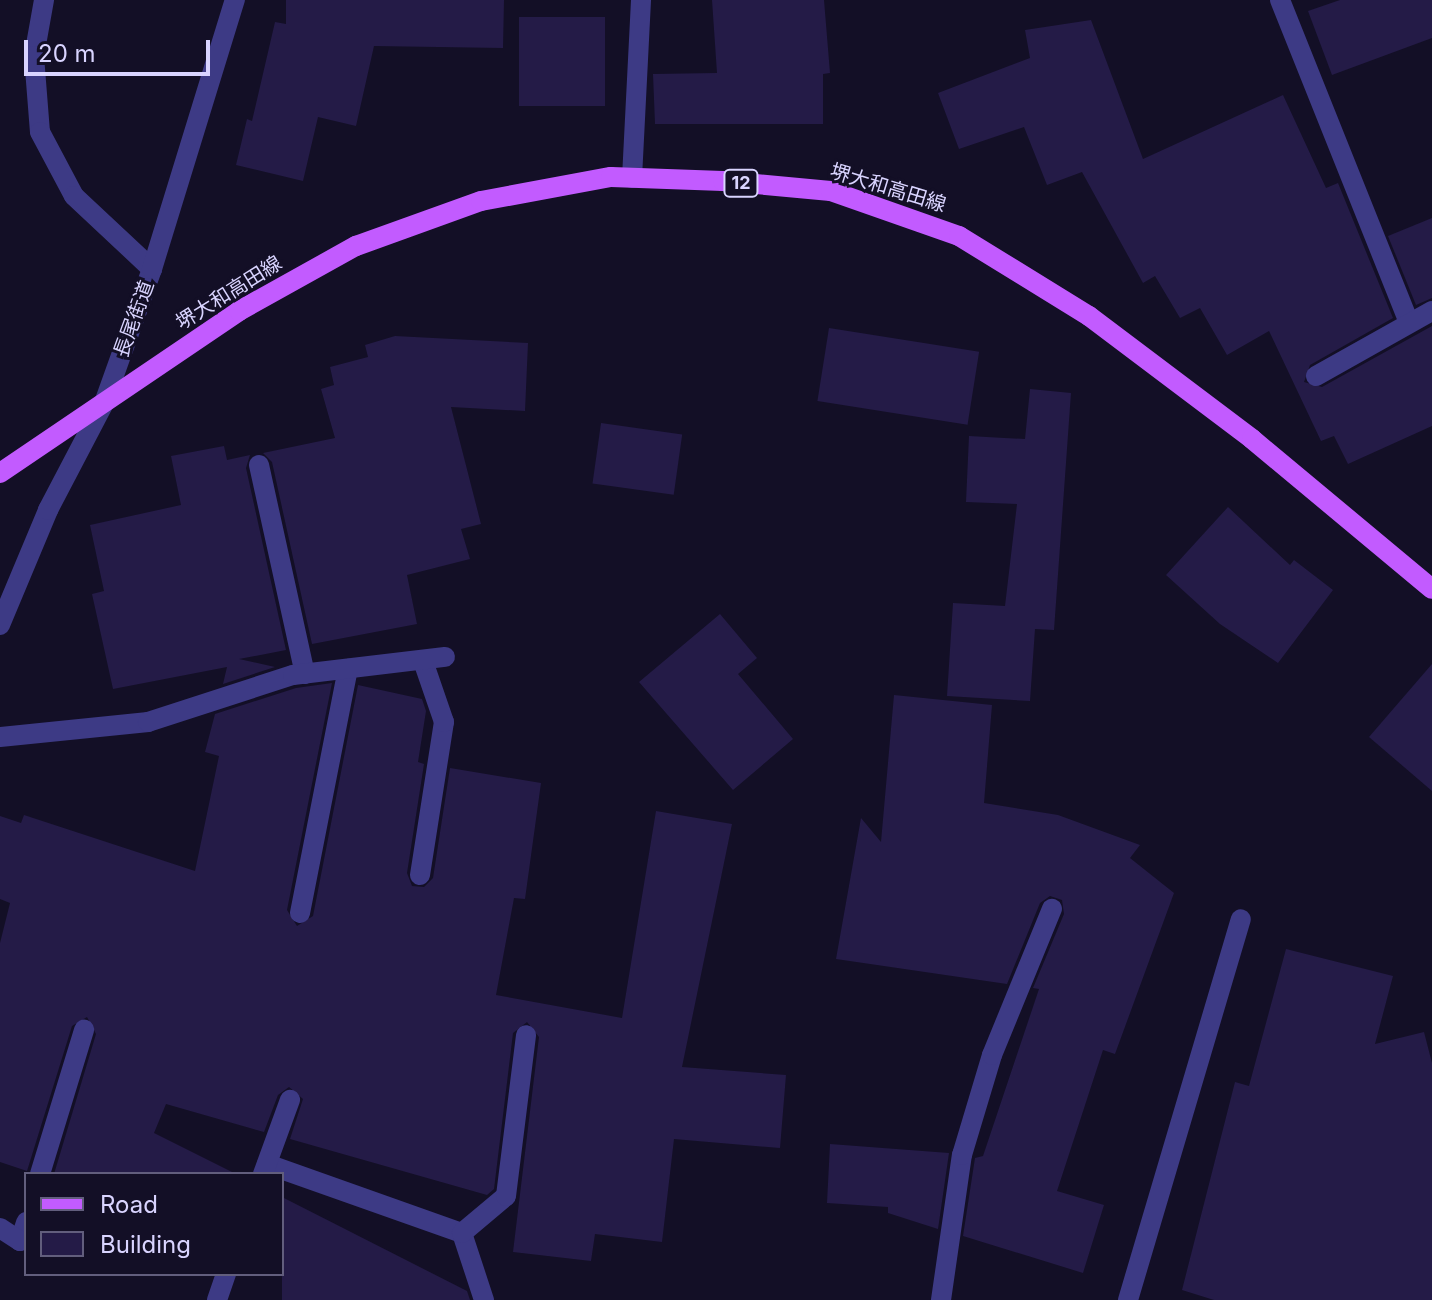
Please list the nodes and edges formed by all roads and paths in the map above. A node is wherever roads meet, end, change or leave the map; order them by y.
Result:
1 (44, 0) edge
2 (235, 0) edge
3 (641, 0) edge
4 (1280, 0) edge
5 (632, 178) junction
6 (152, 269) junction
7 (1432, 311) edge
8 (1409, 322) junction
9 (1316, 376) dead end
10 (104, 403) junction
11 (259, 465) dead end
12 (0, 473) edge
13 (1432, 589) edge
14 (0, 625) edge
15 (445, 657) dead end
16 (423, 661) junction
17 (348, 669) junction
18 (305, 674) junction
19 (0, 737) edge
20 (420, 875) dead end
21 (1052, 909) dead end
22 (300, 913) dead end
23 (1241, 919) dead end
24 (84, 1030) dead end
25 (526, 1035) dead end
26 (290, 1100) dead end
27 (265, 1169) edge
28 (41, 1172) edge
29 (284, 1175) edge
30 (0, 1228) edge
31 (23, 1231) edge
32 (462, 1233) junction
33 (225, 1276) edge
34 (217, 1300) edge
35 (484, 1300) edge
36 (941, 1300) edge
37 (1128, 1300) edge

1 - 6 street
2 - 6 street, 長尾街道
3 - 5 street
4 - 8 street
5 - 10 main road, 堺大和高田線 / 12
5 - 13 main road, 堺大和高田線 / 12
6 - 10 street, 長尾街道
7 - 8 street
8 - 9 street
10 - 12 main road, 堺大和高田線 / 12
10 - 14 street, 長尾街道
11 - 18 street
15 - 16 street
16 - 17 street
16 - 20 street
17 - 18 street
17 - 22 street
18 - 19 street
21 - 36 street
23 - 37 street
24 - 28 street
25 - 32 street
26 - 27 street
29 - 32 street
30 - 31 street
32 - 35 street
33 - 34 street

